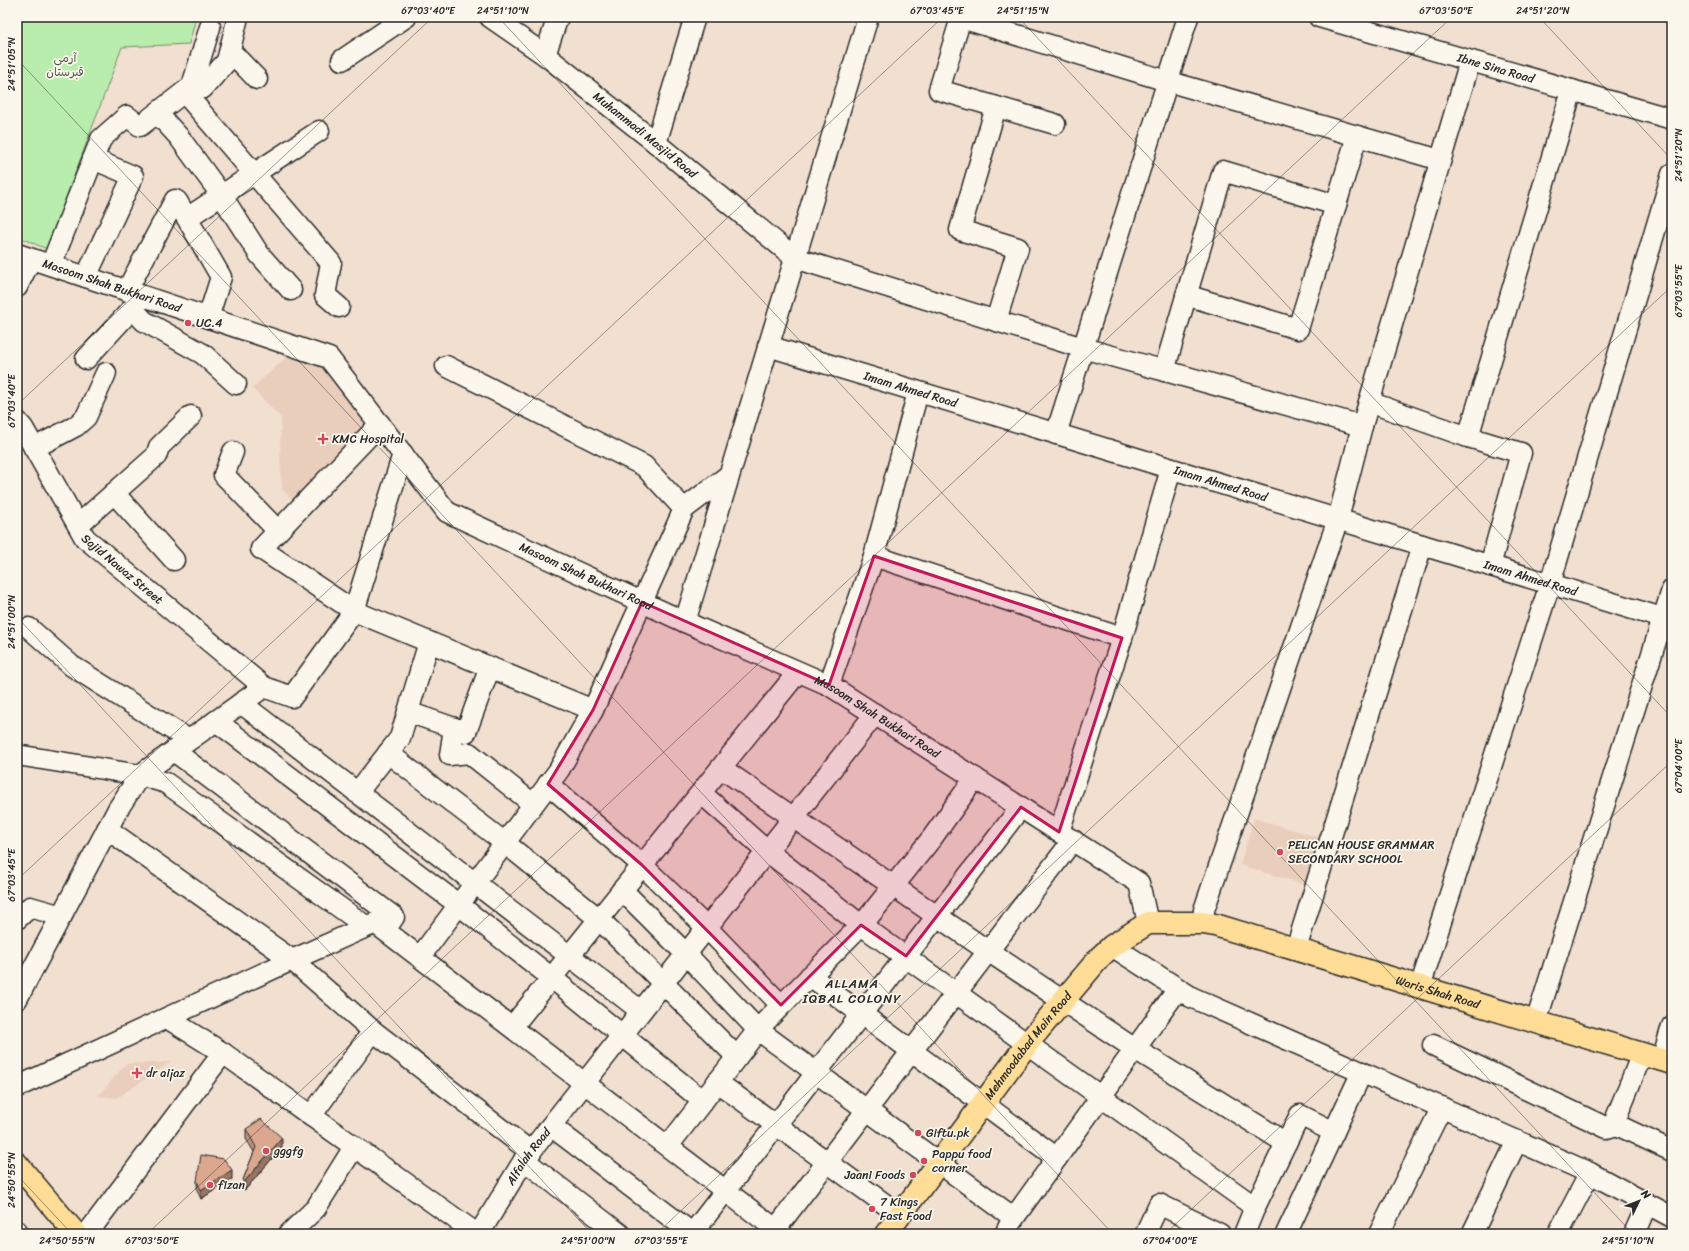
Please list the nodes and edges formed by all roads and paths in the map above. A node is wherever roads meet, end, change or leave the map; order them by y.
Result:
1 (238, 17) edge
2 (406, 17) edge
3 (490, 17) edge
4 (558, 17) edge
5 (695, 17) edge
6 (868, 17) edge
7 (959, 17) edge
8 (1188, 17) edge
9 (1319, 17) edge
10 (210, 27) dead end
11 (545, 55) junction
12 (342, 60) dead end
13 (227, 61) junction
14 (1470, 61) junction
15 (257, 80) dead end
16 (1167, 81) junction
17 (188, 89) junction
18 (1572, 90) junction
19 (996, 107) junction
20 (157, 113) junction
21 (1672, 119) edge
22 (1055, 124) dead end
23 (320, 131) dead end
24 (1357, 136) junction
25 (656, 143) junction
26 (93, 159) junction
27 (1440, 160) junction
28 (1672, 174) edge
29 (255, 175) junction
30 (222, 196) junction
31 (1336, 205) junction
32 (187, 218) junction
33 (24, 257) edge
34 (795, 258) junction
35 (51, 266) junction
36 (86, 277) junction
37 (17, 287) edge
38 (291, 290) dead end
39 (1186, 295) junction
40 (134, 299) junction
41 (339, 307) dead end
42 (208, 318) junction
43 (996, 321) junction
44 (768, 346) junction
45 (1083, 348) junction
46 (86, 359) dead end
47 (446, 366) dead end
48 (1164, 371) junction
49 (106, 373) dead end
50 (236, 384) dead end
51 (918, 392) junction
52 (1369, 402) junction
53 (191, 416) dead end
54 (17, 421) edge
55 (380, 424) junction
56 (1362, 426) junction
57 (1056, 434) junction
58 (1468, 437) junction
59 (34, 448) junction
60 (233, 452) dead end
61 (403, 454) junction
62 (1171, 469) junction
63 (730, 475) junction
64 (114, 493) junction
65 (684, 509) junction
66 (1338, 520) junction
67 (78, 525) junction
68 (278, 531) junction
69 (1422, 545) junction
70 (874, 556) junction
71 (174, 560) dead end
72 (1490, 566) junction
73 (1550, 584) junction
74 (1672, 590) edge
75 (642, 602) junction
76 (354, 611) junction
77 (1668, 620) edge
78 (685, 622) junction
79 (29, 628) dead end
80 (1122, 638) junction
81 (429, 642) junction
82 (490, 667) junction
83 (798, 672) junction
84 (829, 685) junction
85 (264, 687) junction
86 (241, 703) junction
87 (593, 710) junction
88 (408, 712) junction
89 (875, 714) junction
90 (216, 721) junction
91 (454, 728) junction
92 (182, 745) junction
93 (388, 753) junction
94 (17, 755) edge
95 (721, 768) junction
96 (140, 776) junction
97 (975, 778) junction
98 (548, 784) junction
99 (357, 793) junction
100 (701, 793) junction
101 (533, 804) junction
102 (1021, 807) junction
103 (794, 818) junction
104 (107, 829) junction
105 (1066, 836) junction
106 (505, 843) junction
107 (767, 851) junction
108 (642, 865) junction
109 (475, 883) junction
110 (893, 886) junction
111 (622, 890) junction
112 (459, 905) junction
113 (62, 916) junction
114 (937, 916) junction
115 (17, 919) edge
116 (599, 919) junction
117 (1148, 923) junction
118 (1203, 923) junction
119 (861, 925) junction
120 (376, 928) junction
121 (707, 928) junction
122 (1112, 946) junction
123 (1296, 950) junction
124 (988, 951) junction
125 (686, 954) junction
126 (570, 955) junction
127 (906, 956) junction
128 (420, 958) junction
129 (292, 960) junction
130 (810, 976) junction
131 (552, 978) junction
132 (664, 983) junction
133 (1420, 987) junction
134 (1178, 989) junction
135 (956, 993) junction
136 (17, 999) edge
137 (1063, 1001) junction
138 (781, 1006) junction
139 (641, 1011) junction
140 (861, 1014) junction
141 (167, 1018) junction
142 (1536, 1022) junction
143 (1672, 1026) edge
144 (512, 1027) junction
145 (758, 1030) junction
146 (374, 1031) junction
147 (622, 1036) junction
148 (1027, 1044) junction
149 (1433, 1045) dead end
150 (1135, 1049) junction
151 (912, 1052) junction
152 (223, 1053) junction
153 (737, 1057) junction
154 (1658, 1059) edge
155 (1362, 1072) junction
156 (816, 1073) junction
157 (717, 1082) junction
158 (585, 1083) junction
159 (17, 1086) edge
160 (1101, 1098) junction
161 (702, 1101) junction
162 (983, 1104) junction
163 (1442, 1107) junction
164 (866, 1110) junction
165 (311, 1116) junction
166 (776, 1125) junction
167 (1617, 1125) junction
168 (551, 1126) junction
169 (1334, 1132) junction
170 (1517, 1141) junction
171 (1286, 1143) junction
172 (668, 1146) junction
173 (354, 1147) junction
174 (1672, 1151) edge
175 (528, 1156) junction
176 (1057, 1158) junction
177 (827, 1162) junction
178 (17, 1164) edge
179 (938, 1164) junction
180 (1590, 1173) junction
181 (725, 1190) junction
182 (1647, 1204) junction
183 (1255, 1207) junction
184 (1672, 1217) edge
185 (1009, 1226) edge
186 (894, 1228) edge
187 (1195, 1229) edge
188 (17, 1231) edge
189 (777, 1232) edge
190 (18, 1234) edge
191 (76, 1234) edge
192 (87, 1234) edge
193 (289, 1234) edge
194 (478, 1234) edge
195 (620, 1234) edge
196 (693, 1234) edge
197 (1145, 1234) edge
198 (1220, 1234) edge
199 (1244, 1234) edge
200 (1286, 1234) edge
201 (1379, 1234) edge
202 (1472, 1234) edge
203 (1558, 1234) edge
204 (1634, 1234) edge

1 - 13 street
2 - 12 street
3 - 11 street, Muhammadi Masjid Road
4 - 11 street
5 - 25 street
6 - 34 street
7 - 16 street
7 - 19 street
8 - 16 street
9 - 14 street, Ibne Sina Road
10 - 17 street
11 - 25 street, Muhammadi Masjid Road
13 - 15 street
13 - 17 street
14 - 18 street, Ibne Sina Road
14 - 27 street
16 - 24 street
16 - 45 street
17 - 20 street
17 - 29 street
18 - 21 street, Ibne Sina Road
18 - 58 street
19 - 22 street
19 - 43 street
20 - 26 street
20 - 30 street
23 - 29 street
24 - 27 street
24 - 31 street
25 - 34 street, Muhammadi Masjid Road
26 - 35 street
26 - 36 street
27 - 52 street
28 - 73 street
29 - 30 street
29 - 41 street
30 - 32 street
30 - 38 street
31 - 39 street
31 - 39 street
32 - 40 street
32 - 42 street
33 - 35 street, Masoom Shah Bukhari Road
33 - 37 street
34 - 43 street
34 - 44 street
35 - 36 street, Masoom Shah Bukhari Road
36 - 40 street, Masoom Shah Bukhari Road
39 - 48 street
40 - 42 street, Masoom Shah Bukhari Road
40 - 46 street
40 - 50 street
42 - 55 street, Masoom Shah Bukhari Road
43 - 45 street
44 - 51 street, Imam Ahmed Road
44 - 63 street
45 - 48 street
45 - 57 street
47 - 65 street
48 - 56 street
49 - 59 street
51 - 57 street, Imam Ahmed Road
51 - 70 street
52 - 56 street
52 - 58 street
53 - 64 street
54 - 59 street, Sajid Nawaz Street
55 - 61 street, Masoom Shah Bukhari Road
55 - 68 street
56 - 66 street
57 - 62 street, Imam Ahmed Road
58 - 72 street
59 - 67 street, Sajid Nawaz Street
60 - 68 street
61 - 75 street, Masoom Shah Bukhari Road
61 - 76 street
62 - 66 street, Imam Ahmed Road
62 - 80 street
63 - 65 street
63 - 78 street
64 - 67 street
64 - 71 street
65 - 75 street
66 - 69 street, Imam Ahmed Road
66 - 118 street
67 - 85 street, Sajid Nawaz Street
68 - 76 street
69 - 72 street, Imam Ahmed Road
69 - 123 street
70 - 80 street
70 - 84 street
72 - 73 street, Imam Ahmed Road
73 - 77 street, Imam Ahmed Road
73 - 133 street
74 - 77 street
75 - 78 street, Masoom Shah Bukhari Road
75 - 87 street
76 - 81 street
76 - 85 street
77 - 142 street
78 - 83 street, Masoom Shah Bukhari Road
79 - 92 street
80 - 105 street
81 - 82 street
81 - 88 street
82 - 87 street
82 - 91 street
83 - 84 street, Masoom Shah Bukhari Road
83 - 95 street
84 - 89 street, Masoom Shah Bukhari Road
85 - 86 street
86 - 90 street
86 - 99 street
87 - 98 street
88 - 91 street
88 - 93 street
89 - 97 street, Masoom Shah Bukhari Road
89 - 103 street, Alfalah Road
90 - 92 street
90 - 112 street
91 - 101 street
92 - 96 street
92 - 120 street
93 - 99 street
93 - 106 street
94 - 96 street
95 - 100 street
95 - 103 street
96 - 104 street
96 - 120 street
97 - 102 street, Masoom Shah Bukhari Road
97 - 110 street
98 - 101 street
98 - 108 street
99 - 109 street
100 - 107 street
100 - 108 street
101 - 106 street
102 - 105 street, Masoom Shah Bukhari Road
102 - 114 street
103 - 107 street, Alfalah Road
103 - 110 street
104 - 113 street
104 - 129 street
105 - 117 street, Masoom Shah Bukhari Road
105 - 124 street
106 - 109 street
106 - 116 street
107 - 119 street
107 - 121 street, Alfalah Road
108 - 111 street
108 - 121 street
109 - 112 street
109 - 126 street
110 - 114 street
110 - 119 street
111 - 116 street
111 - 125 street
112 - 128 street
112 - 131 street
113 - 115 street
113 - 136 street
114 - 124 street
114 - 127 street
116 - 126 street
116 - 132 street
117 - 118 main road
117 - 122 main road, Mehmoodabad Main Road
118 - 123 main road, Waris Shah Road
119 - 127 street
119 - 130 street
120 - 128 street
120 - 129 street
121 - 125 street, Alfalah Road
121 - 138 street
122 - 134 street
122 - 137 main road, Mehmoodabad Main Road
123 - 133 main road, Waris Shah Road
124 - 135 street
124 - 137 street
125 - 132 street, Alfalah Road
125 - 145 street
126 - 131 street
126 - 139 street
127 - 135 street
127 - 140 street
128 - 144 street
129 - 141 street
129 - 146 street
130 - 138 street
130 - 140 street
131 - 144 street
131 - 147 street
132 - 139 street, Alfalah Road
132 - 153 street
133 - 142 main road, Waris Shah Road
134 - 150 street
134 - 155 street
135 - 148 street
135 - 151 street
137 - 148 main road, Mehmoodabad Main Road
137 - 150 street
138 - 145 street
139 - 147 street, Alfalah Road
140 - 151 street
140 - 156 street
141 - 152 street
141 - 159 street
142 - 154 main road, Waris Shah Road
143 - 154 street
144 - 158 street
145 - 153 street
145 - 156 street
146 - 165 street
146 - 175 street
147 - 158 street, Alfalah Road
147 - 161 street
148 - 160 street
148 - 162 main road, Mehmoodabad Main Road
149 - 167 street
150 - 160 street
150 - 171 street
151 - 162 street
151 - 164 street
152 - 165 street
152 - 192 street
153 - 157 street
154 - 167 street
155 - 163 street
155 - 169 street
156 - 164 street
156 - 166 street
157 - 161 street
157 - 166 street
158 - 168 street, Alfalah Road
158 - 172 street
160 - 176 street
160 - 183 street
161 - 172 street
162 - 176 street
162 - 179 main road, Mehmoodabad Main Road
163 - 170 street
163 - 201 street
164 - 177 street
164 - 179 street
165 - 173 street
166 - 177 street
166 - 181 street
167 - 174 street
168 - 175 street, Alfalah Road
168 - 196 street
169 - 171 street
169 - 200 street
170 - 180 street
170 - 202 street
171 - 183 street
172 - 181 street
173 - 193 street
173 - 194 street
175 - 194 street, Alfalah Road
175 - 195 street
176 - 185 street
177 - 186 street
177 - 189 street
178 - 191 main road
179 - 185 street
179 - 186 main road, Mehmoodabad Main Road
180 - 182 street
180 - 203 street
181 - 189 street
181 - 196 street
182 - 184 street
182 - 204 street
183 - 199 street
187 - 197 street
187 - 198 street
188 - 190 street

